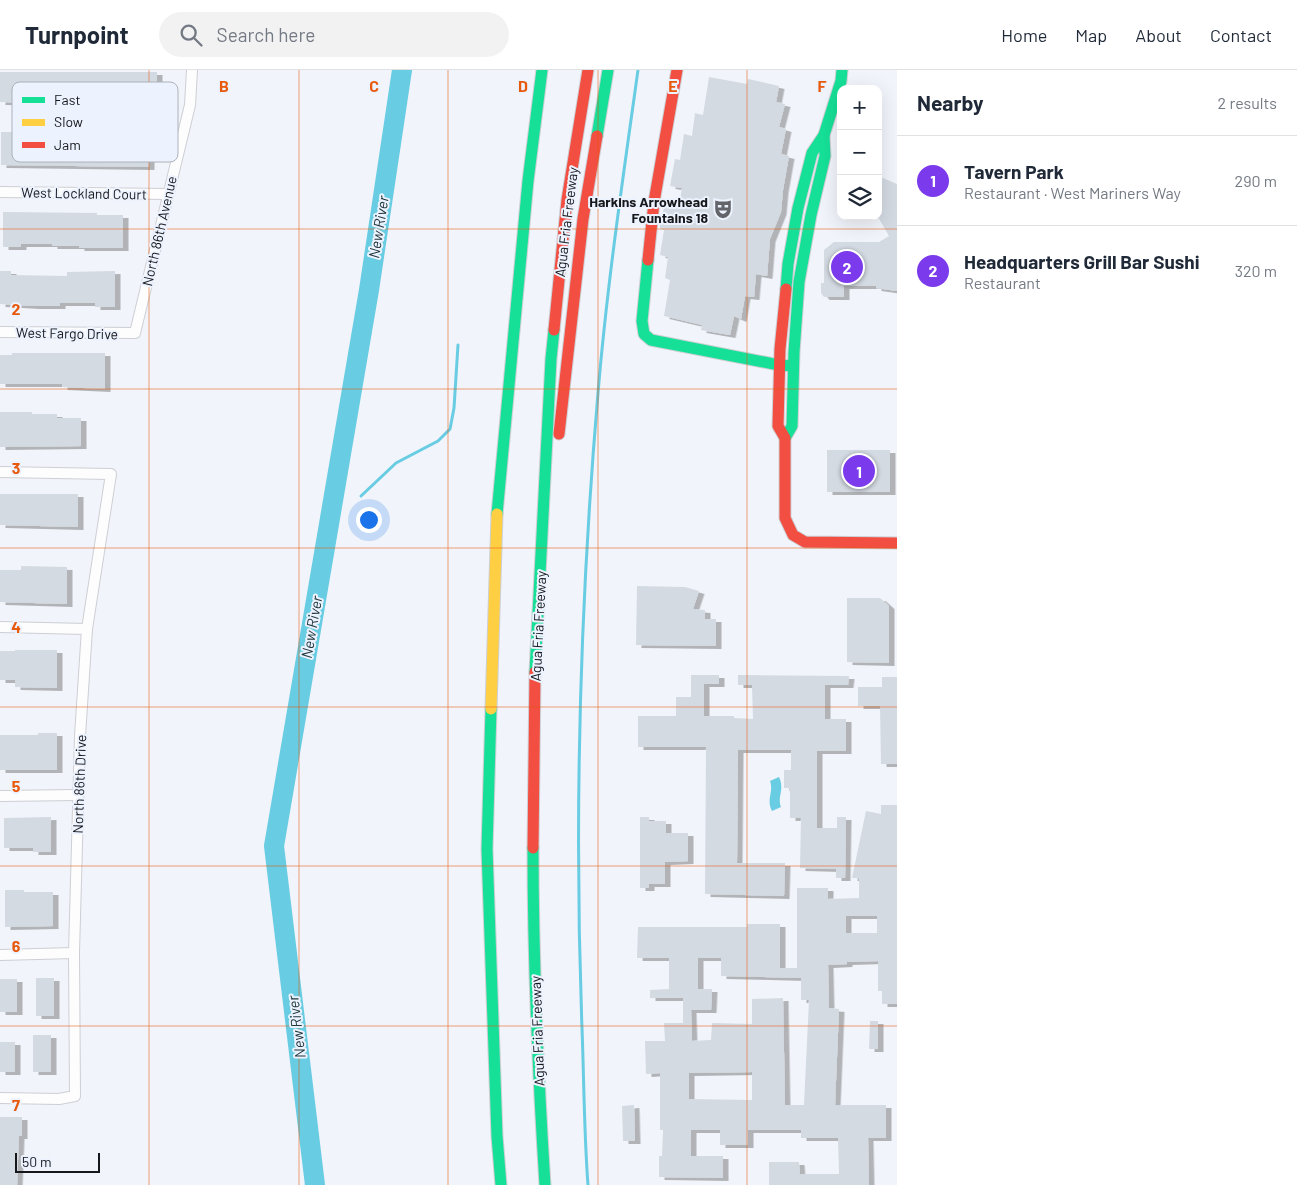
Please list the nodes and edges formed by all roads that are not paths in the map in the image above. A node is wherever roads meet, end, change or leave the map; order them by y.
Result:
1 (192, 70) edge
2 (542, 70) edge
3 (588, 70) edge
4 (608, 70) edge
5 (677, 70) edge
6 (851, 70) edge
7 (842, 76) edge
8 (824, 135) junction
9 (178, 154) edge
10 (176, 162) edge
11 (0, 192) edge
12 (168, 194) junction
13 (0, 332) edge
14 (135, 333) joint
15 (779, 365) junction
16 (793, 366) junction
17 (785, 438) junction
18 (0, 472) edge
19 (897, 543) edge
20 (538, 618) junction
21 (0, 627) edge
22 (88, 629) junction
23 (0, 796) edge
24 (78, 796) junction
25 (74, 954) junction
26 (0, 955) edge
27 (0, 1098) edge
28 (501, 1185) edge
29 (545, 1185) edge

1 - 9 street, North 86th Avenue
2 - 28 main road
3 - 20 main road, Agua Fria Freeway
4 - 20 main road
5 - 15 main road
6 - 7 main road
7 - 8 main road
8 - 15 main road
8 - 16 main road
10 - 12 street, North 86th Avenue
11 - 12 street, West Lockland Court
12 - 14 street, North 86th Avenue
13 - 14 street, West Fargo Drive
15 - 16 main road
15 - 17 main road
16 - 17 main road
17 - 19 main road
18 - 22 street, North 86th Drive
20 - 29 main road, Agua Fria Freeway
21 - 22 street
22 - 24 street, North 86th Drive
23 - 24 street
24 - 25 street, North 86th Drive
25 - 26 street
25 - 27 street, North 86th Drive

